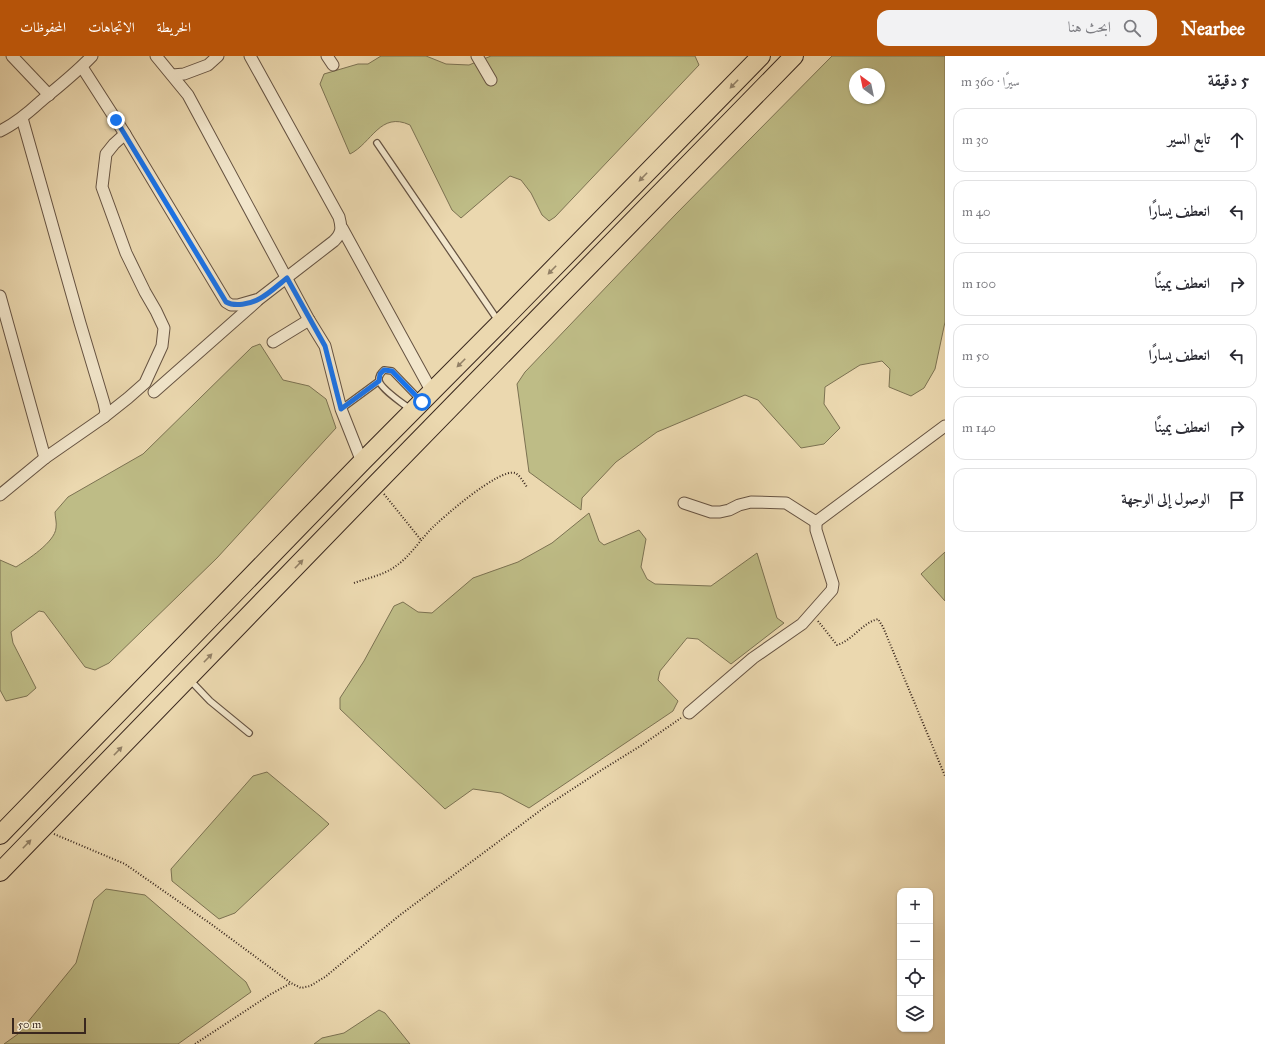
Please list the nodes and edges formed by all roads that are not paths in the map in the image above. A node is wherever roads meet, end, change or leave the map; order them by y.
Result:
1 (12, 56) edge
2 (92, 56) edge
3 (156, 56) edge
4 (218, 56) edge
5 (250, 56) edge
6 (477, 56) edge
7 (761, 56) edge
8 (786, 59) edge
9 (82, 67) junction
10 (172, 75) junction
11 (491, 80) dead end
12 (49, 95) junction
13 (22, 118) junction
14 (0, 131) edge
15 (125, 134) junction
16 (377, 143) dead end
17 (342, 228) junction
18 (287, 278) junction
19 (0, 296) edge
20 (259, 299) junction
21 (309, 320) junction
22 (500, 324) junction
23 (273, 342) dead end
24 (379, 381) junction
25 (154, 392) dead end
26 (422, 402) junction
27 (341, 409) junction
28 (104, 417) junction
29 (945, 426) edge
30 (45, 458) junction
31 (362, 462) junction
32 (0, 495) edge
33 (684, 503) dead end
34 (816, 522) junction
35 (189, 679) junction
36 (689, 713) road end
37 (116, 716) junction
38 (249, 733) dead end
39 (134, 734) junction
40 (0, 835) edge
41 (0, 872) edge

1 - 12 street
2 - 9 street
3 - 10 street
4 - 10 street
5 - 17 street
6 - 11 street
7 -> 22 highway
35 -> 8 highway
9 - 12 street
9 - 15 street
10 - 18 street
12 - 13 street
13 - 14 street
13 - 28 street
15 - 20 street
15 - 28 street
16 - 22 lane
17 - 18 street
17 - 26 street
18 - 20 street
18 - 21 street
19 - 30 street
20 - 25 street
21 - 23 street
21 - 27 street
22 -> 26 highway
24 - 26 lane
24 - 26 lane
24 - 27 lane
26 - 31 highway
27 - 31 street
28 - 30 street
29 - 34 street
30 - 32 street
31 - 37 highway
33 - 34 street
34 - 36 street
35 - 38 lane
35 - 39 highway
37 - 39 highway
37 - 40 highway
41 -> 39 highway

